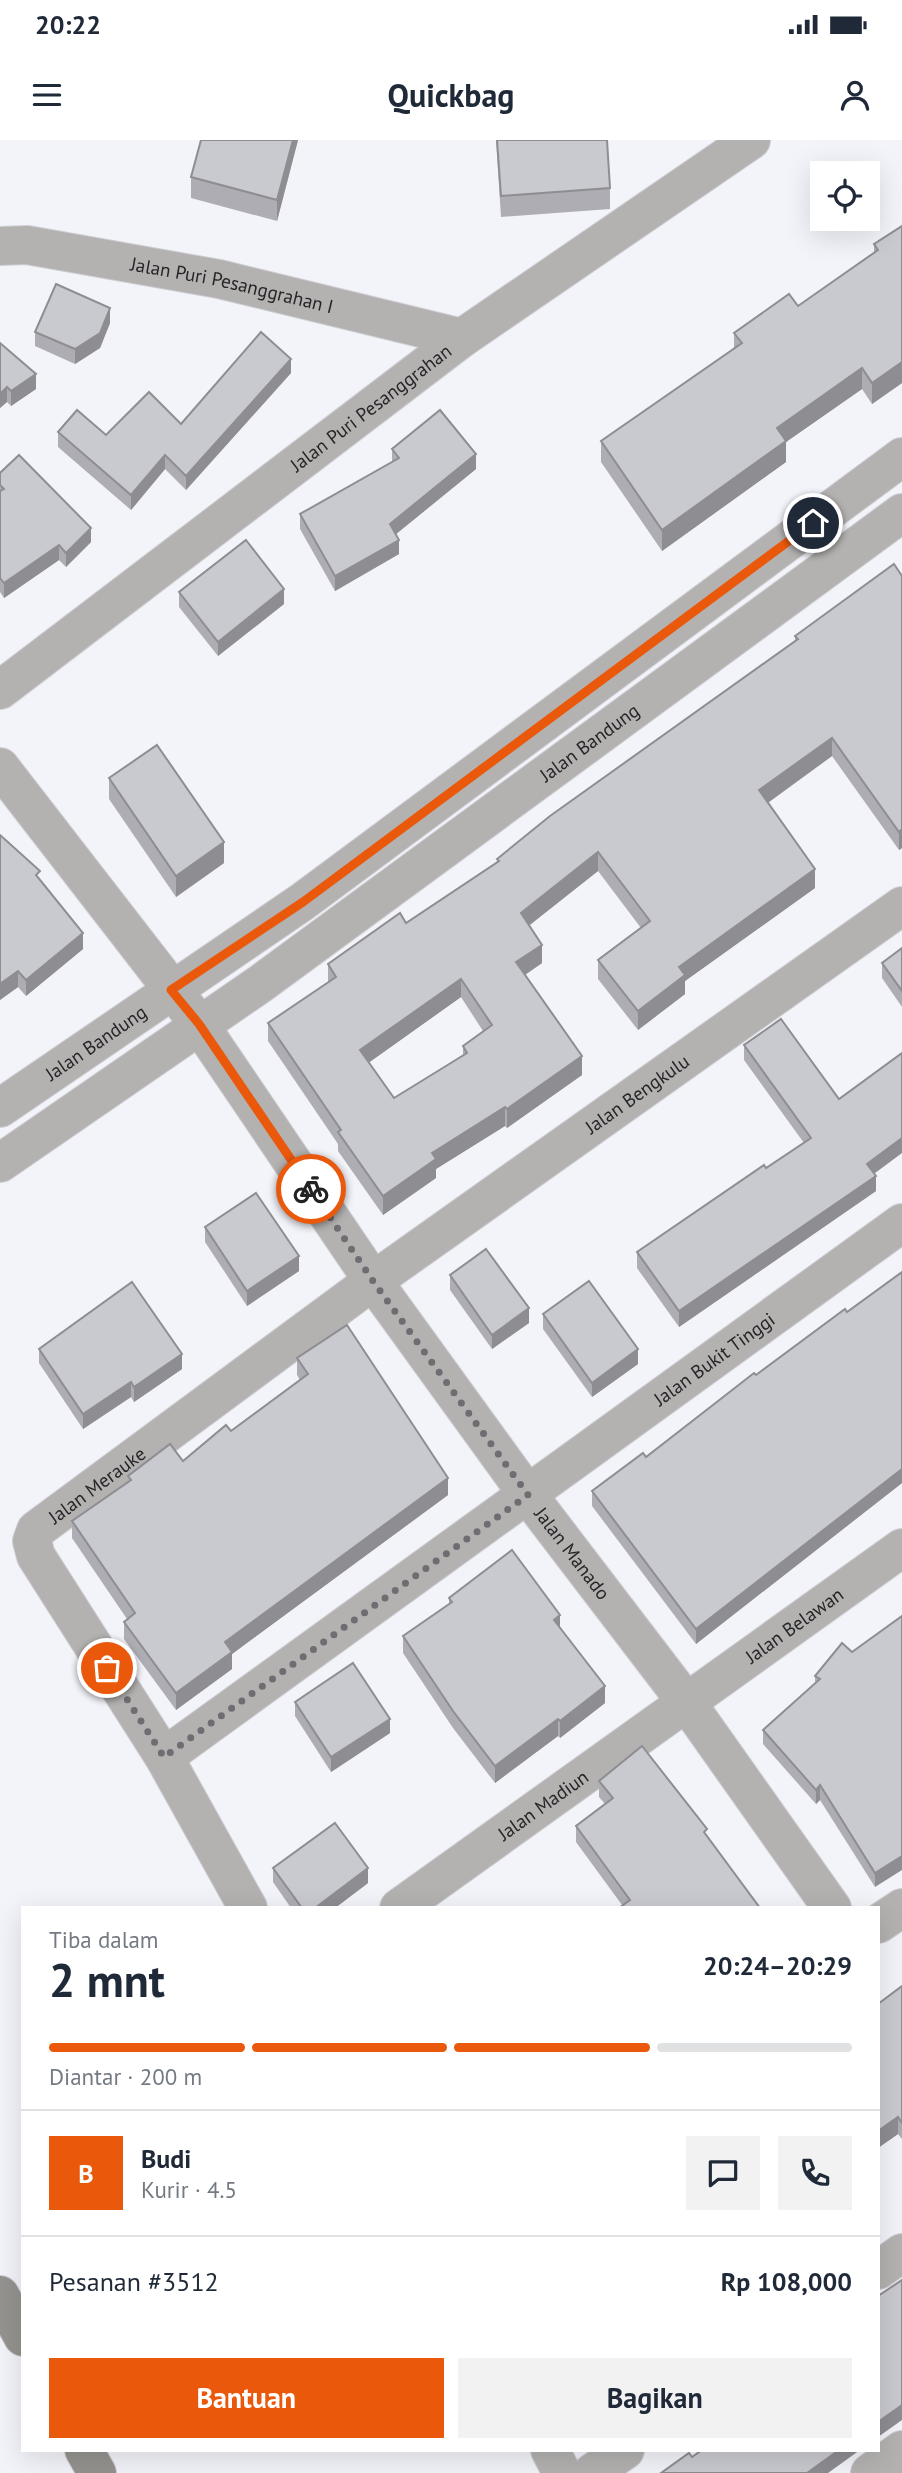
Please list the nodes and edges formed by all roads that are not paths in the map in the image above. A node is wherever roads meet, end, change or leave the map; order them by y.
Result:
1 (751, 140) edge
2 (0, 246) edge
3 (462, 338) junction
4 (902, 457) edge
5 (902, 513) edge
6 (0, 690) edge
7 (0, 767) edge
8 (902, 905) edge
9 (171, 990) junction
10 (199, 1024) junction
11 (0, 1108) edge
12 (0, 1163) edge
13 (902, 1223) edge
14 (373, 1281) junction
15 (528, 1495) junction
16 (902, 1548) edge
17 (687, 1703) junction
18 (164, 1757) junction
19 (247, 1906) edge
20 (402, 1906) edge
21 (831, 1906) edge
22 (902, 1908) edge
23 (880, 1923) edge
24 (902, 2253) edge
25 (880, 2269) edge
26 (0, 2295) edge
27 (21, 2333) edge
28 (902, 2450) edge
29 (551, 2452) edge
30 (622, 2452) edge
31 (562, 2473) edge
32 (592, 2473) edge
33 (870, 2473) edge

1 - 3 street, Jalan Puri Pesanggrahan
2 - 3 street, Jalan Puri Pesanggrahan I
3 - 6 street, Jalan Puri Pesanggrahan
4 - 9 street, Jalan Bandung
5 - 10 street, Jalan Bandung
7 - 9 street
8 - 14 street, Jalan Bengkulu
9 - 10 street, Jalan Manado
9 - 11 street, Jalan Bandung
10 - 12 street, Jalan Bandung
10 - 14 street, Jalan Manado
13 - 15 street, Jalan Bukit Tinggi
14 - 15 street, Jalan Manado
14 - 18 street, Jalan Merauke
15 - 17 street, Jalan Manado
15 - 18 street, Jalan Bukit Tinggi
16 - 17 street, Jalan Belawan
17 - 20 street, Jalan Madiun
17 - 21 street, Jalan Manado
18 - 19 street
22 - 23 street
24 - 25 street
26 - 27 main road
28 - 33 street
29 - 31 street
30 - 32 street

